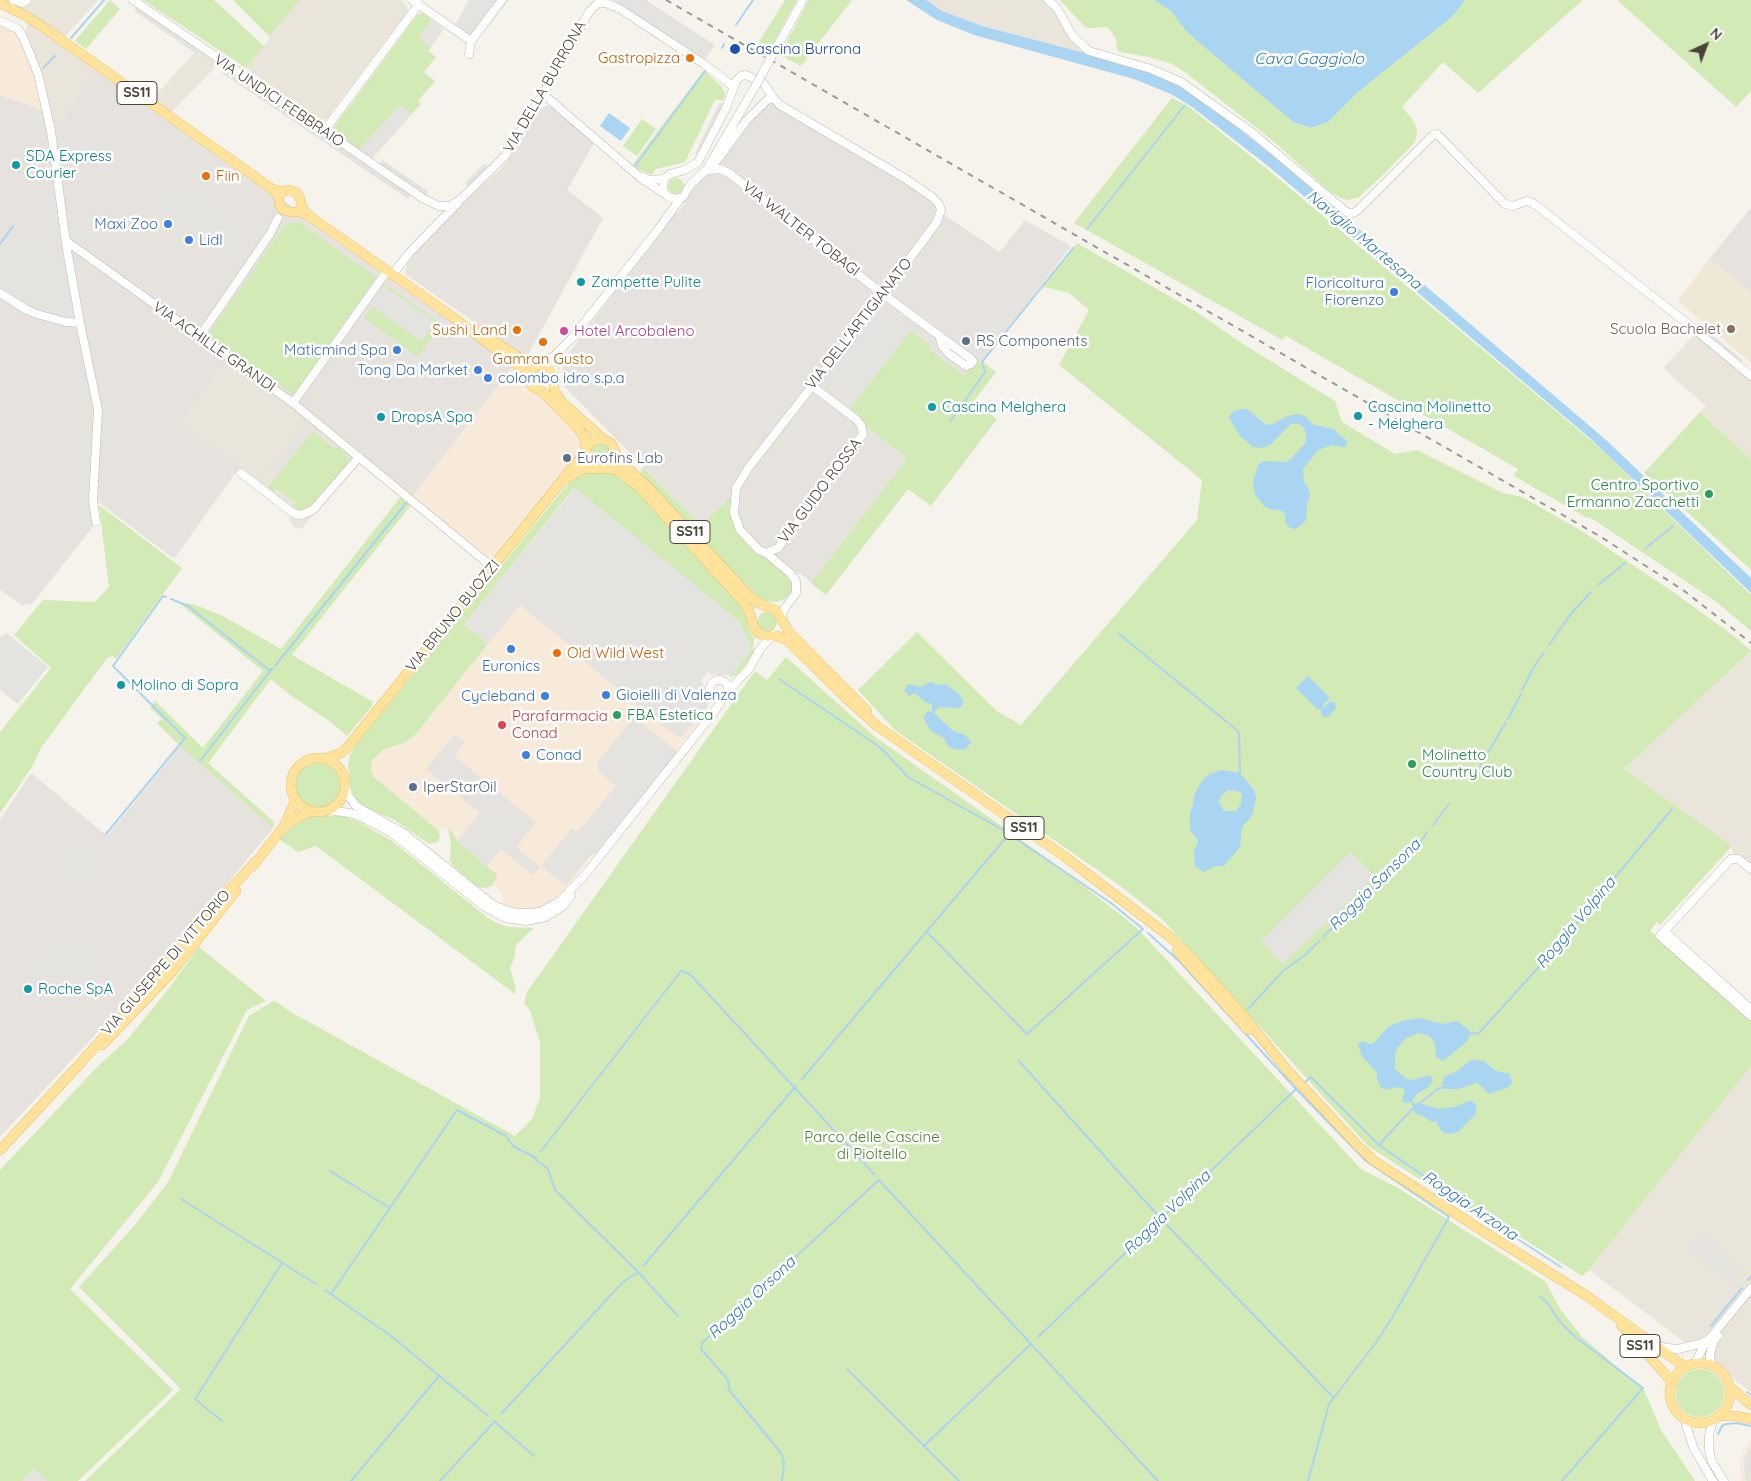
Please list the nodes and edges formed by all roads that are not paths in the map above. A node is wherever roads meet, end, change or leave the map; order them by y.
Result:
1 (13, 0) edge
2 (27, 0) edge
3 (133, 0) edge
4 (502, 0) edge
5 (803, 0) edge
6 (1048, 0) edge
7 (415, 2) edge
8 (0, 3) edge
9 (0, 21) edge
10 (471, 41) junction
11 (469, 54) dead end
12 (734, 87) junction
13 (543, 94) junction
14 (772, 97) junction
15 (324, 132) junction
16 (713, 157) junction
17 (709, 170) junction
18 (679, 173) junction
19 (636, 174) junction
20 (700, 176) junction
21 (664, 179) junction
22 (689, 188) junction
23 (665, 194) junction
24 (681, 198) junction
25 (461, 199) junction
26 (300, 204) junction
27 (285, 205) junction
28 (436, 206) junction
29 (308, 215) junction
30 (666, 218) junction
31 (440, 221) junction
32 (66, 241) junction
33 (390, 272) junction
34 (0, 293) edge
35 (883, 294) junction
36 (450, 315) junction
37 (80, 323) junction
38 (938, 335) junction
39 (200, 336) junction
40 (567, 344) junction
41 (538, 366) junction
42 (1751, 376) edge
43 (528, 377) junction
44 (553, 378) junction
45 (812, 386) junction
46 (540, 390) junction
47 (293, 403) junction
48 (602, 439) junction
49 (586, 450) junction
50 (615, 454) junction
51 (359, 457) junction
52 (594, 468) junction
53 (606, 468) junction
54 (241, 473) dead end
55 (559, 484) junction
56 (96, 522) dead end
57 (766, 553) junction
58 (485, 561) dead end
59 (790, 601) junction
60 (769, 607) junction
61 (781, 618) junction
62 (754, 627) junction
63 (773, 635) junction
64 (756, 656) junction
65 (745, 673) junction
66 (724, 680) junction
67 (711, 694) junction
68 (726, 694) junction
69 (708, 719) junction
70 (892, 736) junction
71 (347, 748) junction
72 (324, 758) junction
73 (342, 773) junction
74 (345, 785) junction
75 (296, 799) junction
76 (328, 810) junction
77 (313, 811) junction
78 (284, 826) junction
79 (1751, 869) edge
80 (584, 876) junction
81 (1662, 934) junction
82 (1751, 1009) edge
83 (1751, 1016) edge
84 (0, 1150) edge
85 (1751, 1288) edge
86 (1751, 1296) edge
87 (1607, 1310) junction
88 (1711, 1338) junction
89 (1653, 1343) junction
90 (1695, 1364) junction
91 (1713, 1366) junction
92 (1685, 1367) junction
93 (1673, 1382) junction
94 (1730, 1387) junction
95 (1751, 1405) edge
96 (1682, 1416) junction
97 (1716, 1418) junction
98 (1751, 1419) edge
99 (1713, 1481) edge
100 (1724, 1481) edge

1 - 2 street
3 - 15 street, VIA UNDICI FEBBRAIO
4 - 10 street
5 - 16 street, bridge
6 - 42 street
7 - 10 street
7 - 15 street
8 - 27 main road, SS11
9 - 32 street
10 - 11 street
12 - 13 street, VIA DELLA BURRONA
12 - 14 street, VIA DELL'ARTIGIANATO
12 - 18 street
13 - 19 street
13 - 25 street, VIA DELLA BURRONA
14 - 17 street
14 - 35 street, VIA DELL'ARTIGIANATO
15 - 28 street, VIA UNDICI FEBBRAIO
16 - 18 street
16 - 20 street
17 - 20 street
17 - 35 street, VIA WALTER TOBAGI
18 - 21 street
18 - 22 street
19 - 21 street
19 - 23 street
20 - 22 street
21 - 23 street
22 - 24 street
23 - 24 street
23 - 30 street
24 - 30 street
25 - 28 street, VIA DELLA BURRONA
25 - 31 street, VIA DELLA BURRONA
26 - 27 main road
26 - 27 main road, SS11
26 - 29 main road, SS11
27 - 29 main road, SS11
27 - 39 street
28 - 31 street
29 - 33 main road, SS11
30 - 40 street
31 - 33 street, VIA DELLA BURRONA
32 - 37 street
32 - 39 street, VIA ACHILLE GRANDI
33 - 36 main road, SS11
33 - 47 street, VIA DELLA BURRONA
34 - 37 street
35 - 38 street, VIA WALTER TOBAGI
35 - 45 street, VIA DELL'ARTIGIANATO
36 - 41 main road, SS11
36 - 43 main road, SS11
37 - 56 street
38 - 38 street, VIA WALTER TOBAGI
39 - 47 street, VIA ACHILLE GRANDI
40 - 41 street
40 - 44 street
41 - 43 main road
41 - 44 main road, SS11
43 - 46 main road, SS11
44 - 46 main road
44 - 48 main road, SS11
45 - 57 street, VIA DELL'ARTIGIANATO
45 - 57 street, VIA GUIDO ROSSA
46 - 49 main road, SS11
47 - 51 street, VIA ACHILLE GRANDI
48 - 49 main road
48 - 50 main road, SS11
49 - 52 main road, SS11
49 - 55 main road, VIA BRUNO BUOZZI
50 - 53 main road
50 - 60 main road, SS11
51 - 54 street
51 - 58 street, VIA ACHILLE GRANDI
52 - 53 main road, SS11
52 - 55 main road, VIA BRUNO BUOZZI
53 - 62 main road, SS11
55 - 71 main road, VIA BRUNO BUOZZI
57 - 59 street, VIA DELL'ARTIGIANATO
59 - 60 street
59 - 61 street, VIA DELL'ARTIGIANATO
60 - 61 main road, SS11
60 - 62 main road
61 - 63 main road
61 - 70 main road, SS11
62 - 63 main road, SS11
62 - 64 street
63 - 64 street
63 - 70 main road, SS11
64 - 65 street
65 - 66 street
65 - 68 street
66 - 67 street
66 - 68 street
67 - 68 street
67 - 69 street
68 - 69 street
69 - 80 street
70 - 87 main road, SS11
71 - 72 main road, VIA BRUNO BUOZZI
71 - 73 main road, VIA BRUNO BUOZZI
72 - 73 main road
72 - 75 main road
73 - 74 main road
74 - 76 main road
74 - 80 street
75 - 77 main road
75 - 78 main road, VIA GIUSEPPE DI VITTORIO
76 - 77 main road
76 - 80 street
77 - 78 main road, VIA GIUSEPPE DI VITTORIO
78 - 84 main road, VIA GIUSEPPE DI VITTORIO
79 - 81 street
81 - 82 street
81 - 83 street
85 - 88 street
86 - 91 street
87 - 89 main road, SS11
87 - 93 main road, SS11
88 - 89 street
88 - 90 street
89 - 92 main road, SS11
90 - 91 main road
90 - 92 main road
91 - 94 main road
92 - 93 main road
93 - 96 main road
94 - 95 main road
94 - 97 main road
96 - 97 main road
96 - 99 street
97 - 98 main road
97 - 100 street

